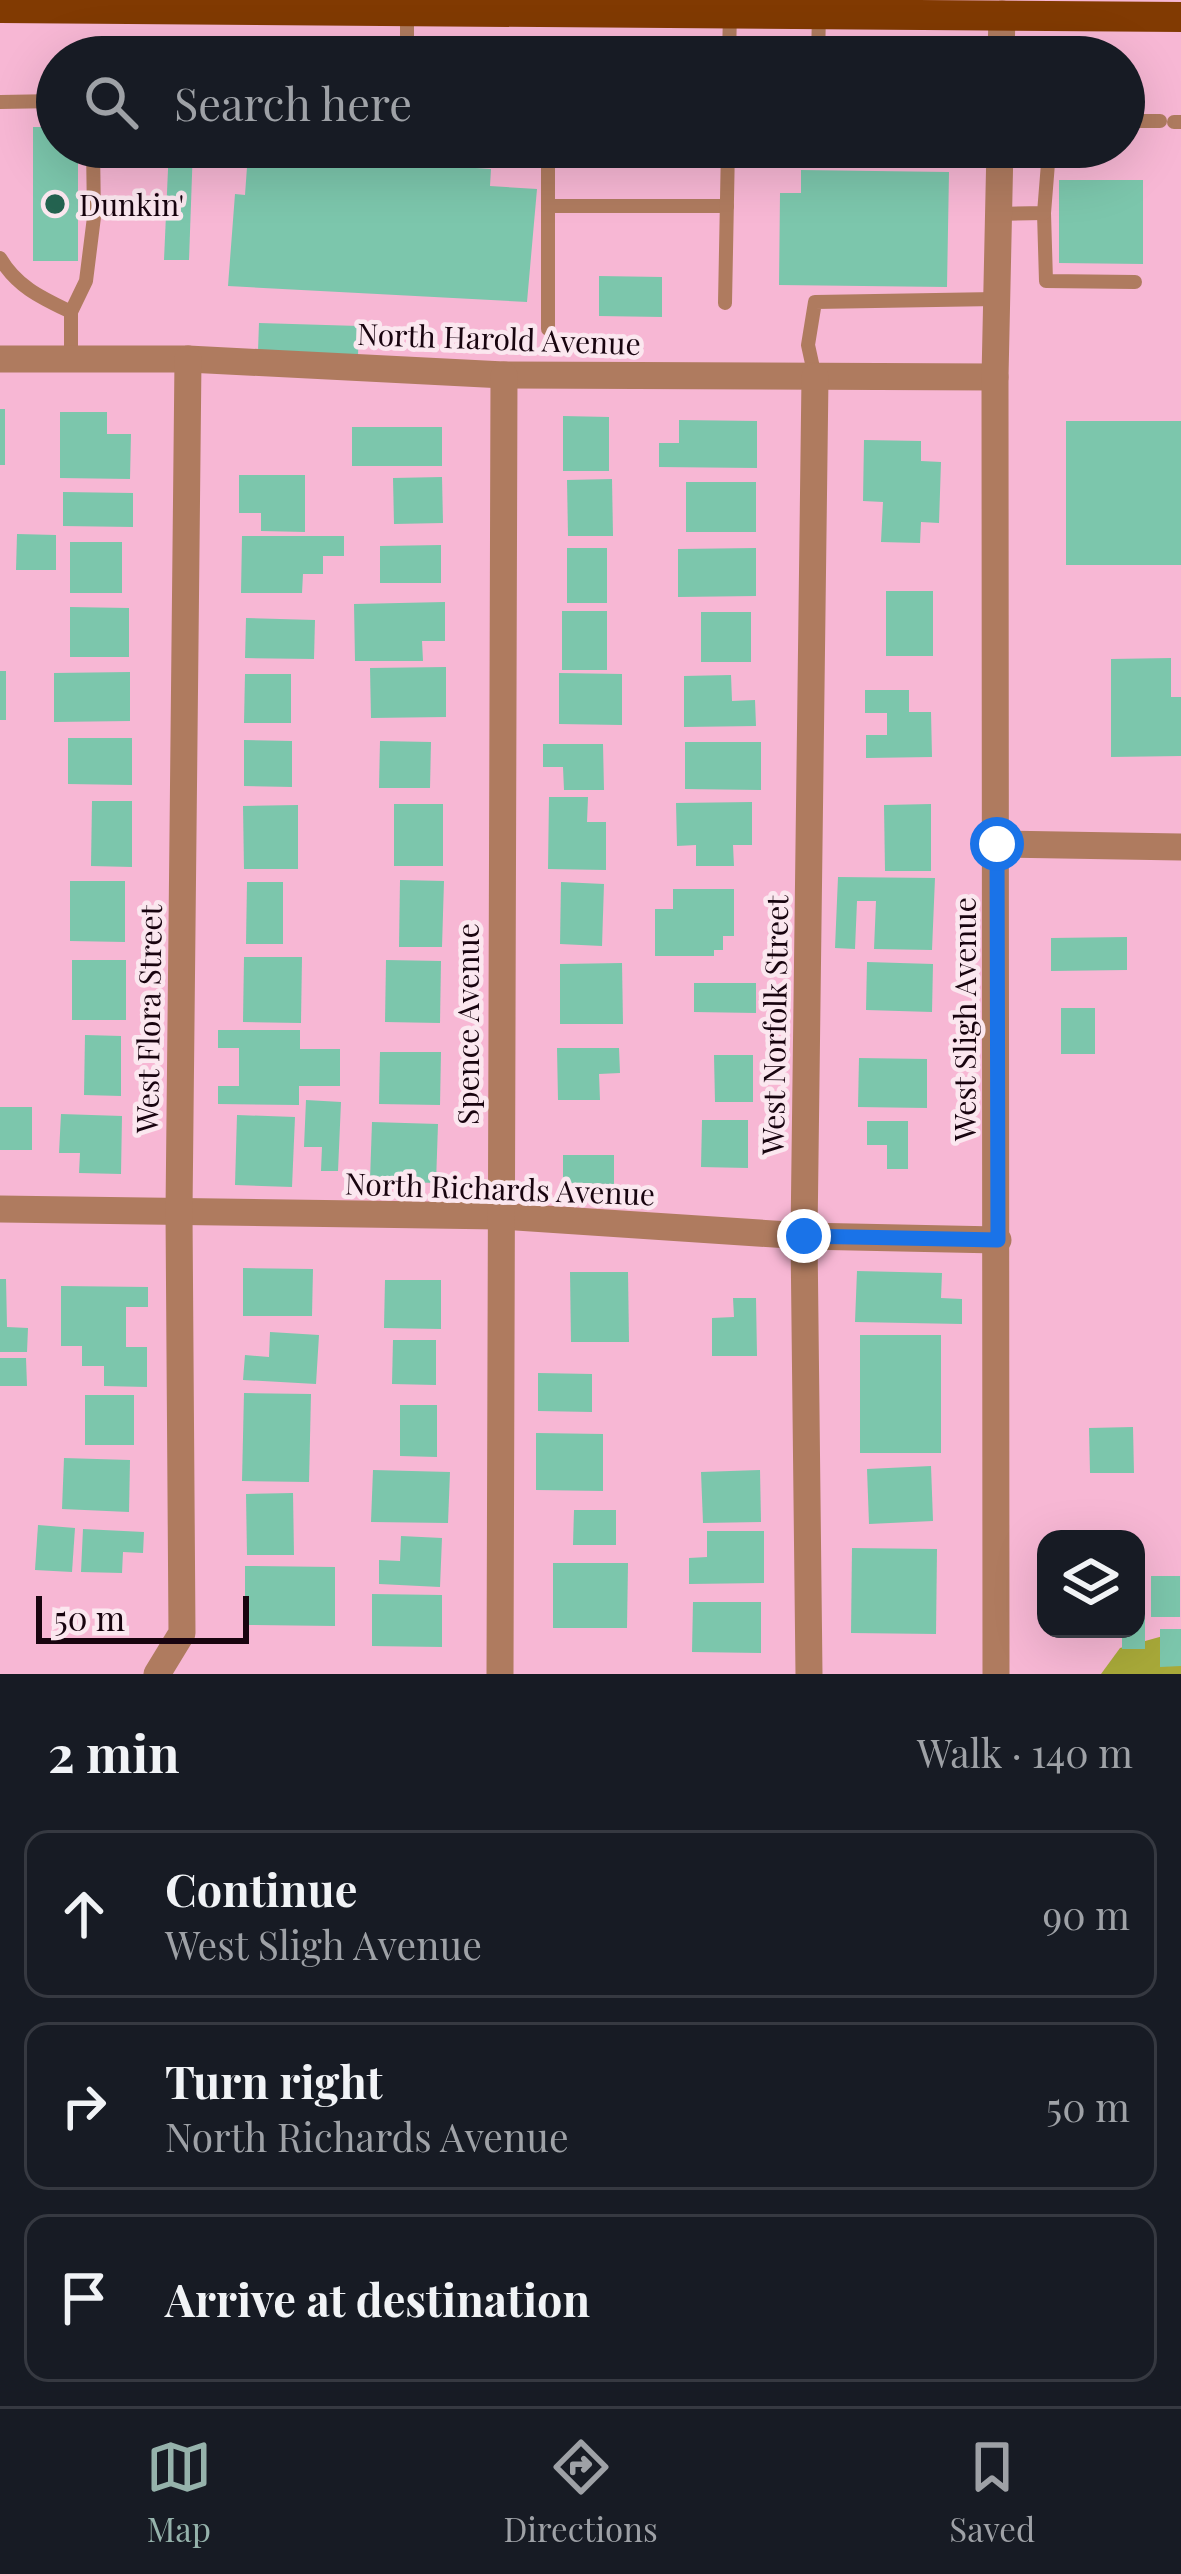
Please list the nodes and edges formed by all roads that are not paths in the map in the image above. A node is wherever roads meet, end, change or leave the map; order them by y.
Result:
1 (538, 0) edge
2 (1012, 7) edge
3 (0, 8) edge
4 (407, 10) junction
5 (492, 10) junction
6 (730, 12) junction
7 (819, 13) junction
8 (1181, 17) edge
9 (407, 36) edge
10 (729, 36) edge
11 (818, 36) edge
12 (36, 101) edge
13 (0, 102) edge
14 (93, 168) edge
15 (548, 168) edge
16 (728, 168) edge
17 (999, 168) edge
18 (1047, 168) edge
19 (548, 206) junction
20 (727, 206) junction
21 (1044, 213) junction
22 (998, 214) junction
23 (0, 258) edge
24 (1135, 282) dead end
25 (997, 299) junction
26 (725, 303) dead end
27 (71, 312) junction
28 (548, 329) dead end
29 (188, 358) junction
30 (0, 359) edge
31 (71, 359) junction
32 (504, 375) junction
33 (815, 377) junction
34 (995, 377) junction
35 (997, 844) junction
36 (1181, 847) edge
37 (0, 1209) edge
38 (179, 1213) junction
39 (500, 1216) junction
40 (804, 1236) junction
41 (998, 1240) junction
42 (157, 1674) edge
43 (500, 1674) edge
44 (809, 1674) edge
45 (996, 1674) edge

1 - 5 main road
2 - 7 main road
2 - 8 main road
3 - 4 main road
4 - 5 main road
4 - 9 lane
5 - 6 main road
6 - 7 main road
6 - 10 lane
7 - 11 lane
12 - 13 lane
14 - 27 lane
15 - 19 lane
16 - 20 lane
17 - 22 street, West Sligh Avenue
18 - 21 lane
19 - 20 lane
19 - 28 lane
20 - 26 lane
21 - 22 lane
21 - 24 lane
22 - 25 street, West Sligh Avenue
23 - 27 lane
25 - 33 lane
25 - 34 street, West Sligh Avenue
27 - 31 lane
29 - 31 street, North Harold Avenue
29 - 32 street, North Harold Avenue
29 - 38 street, West Flora Street
30 - 31 street, North Harold Avenue
32 - 33 street, North Harold Avenue
32 - 39 street, Spence Avenue
33 - 34 street, North Harold Avenue
33 - 40 street, West Norfolk Street
34 - 35 street, West Sligh Avenue
35 - 36 street
35 - 41 street, West Sligh Avenue
37 - 38 street, North Richards Avenue
38 - 39 street, North Richards Avenue
38 - 42 street, West Flora Street
39 - 40 street, North Richards Avenue
39 - 43 street, Spence Avenue
40 - 41 street, North Richards Avenue
40 - 44 street, West Norfolk Street
41 - 45 street, West Sligh Avenue

